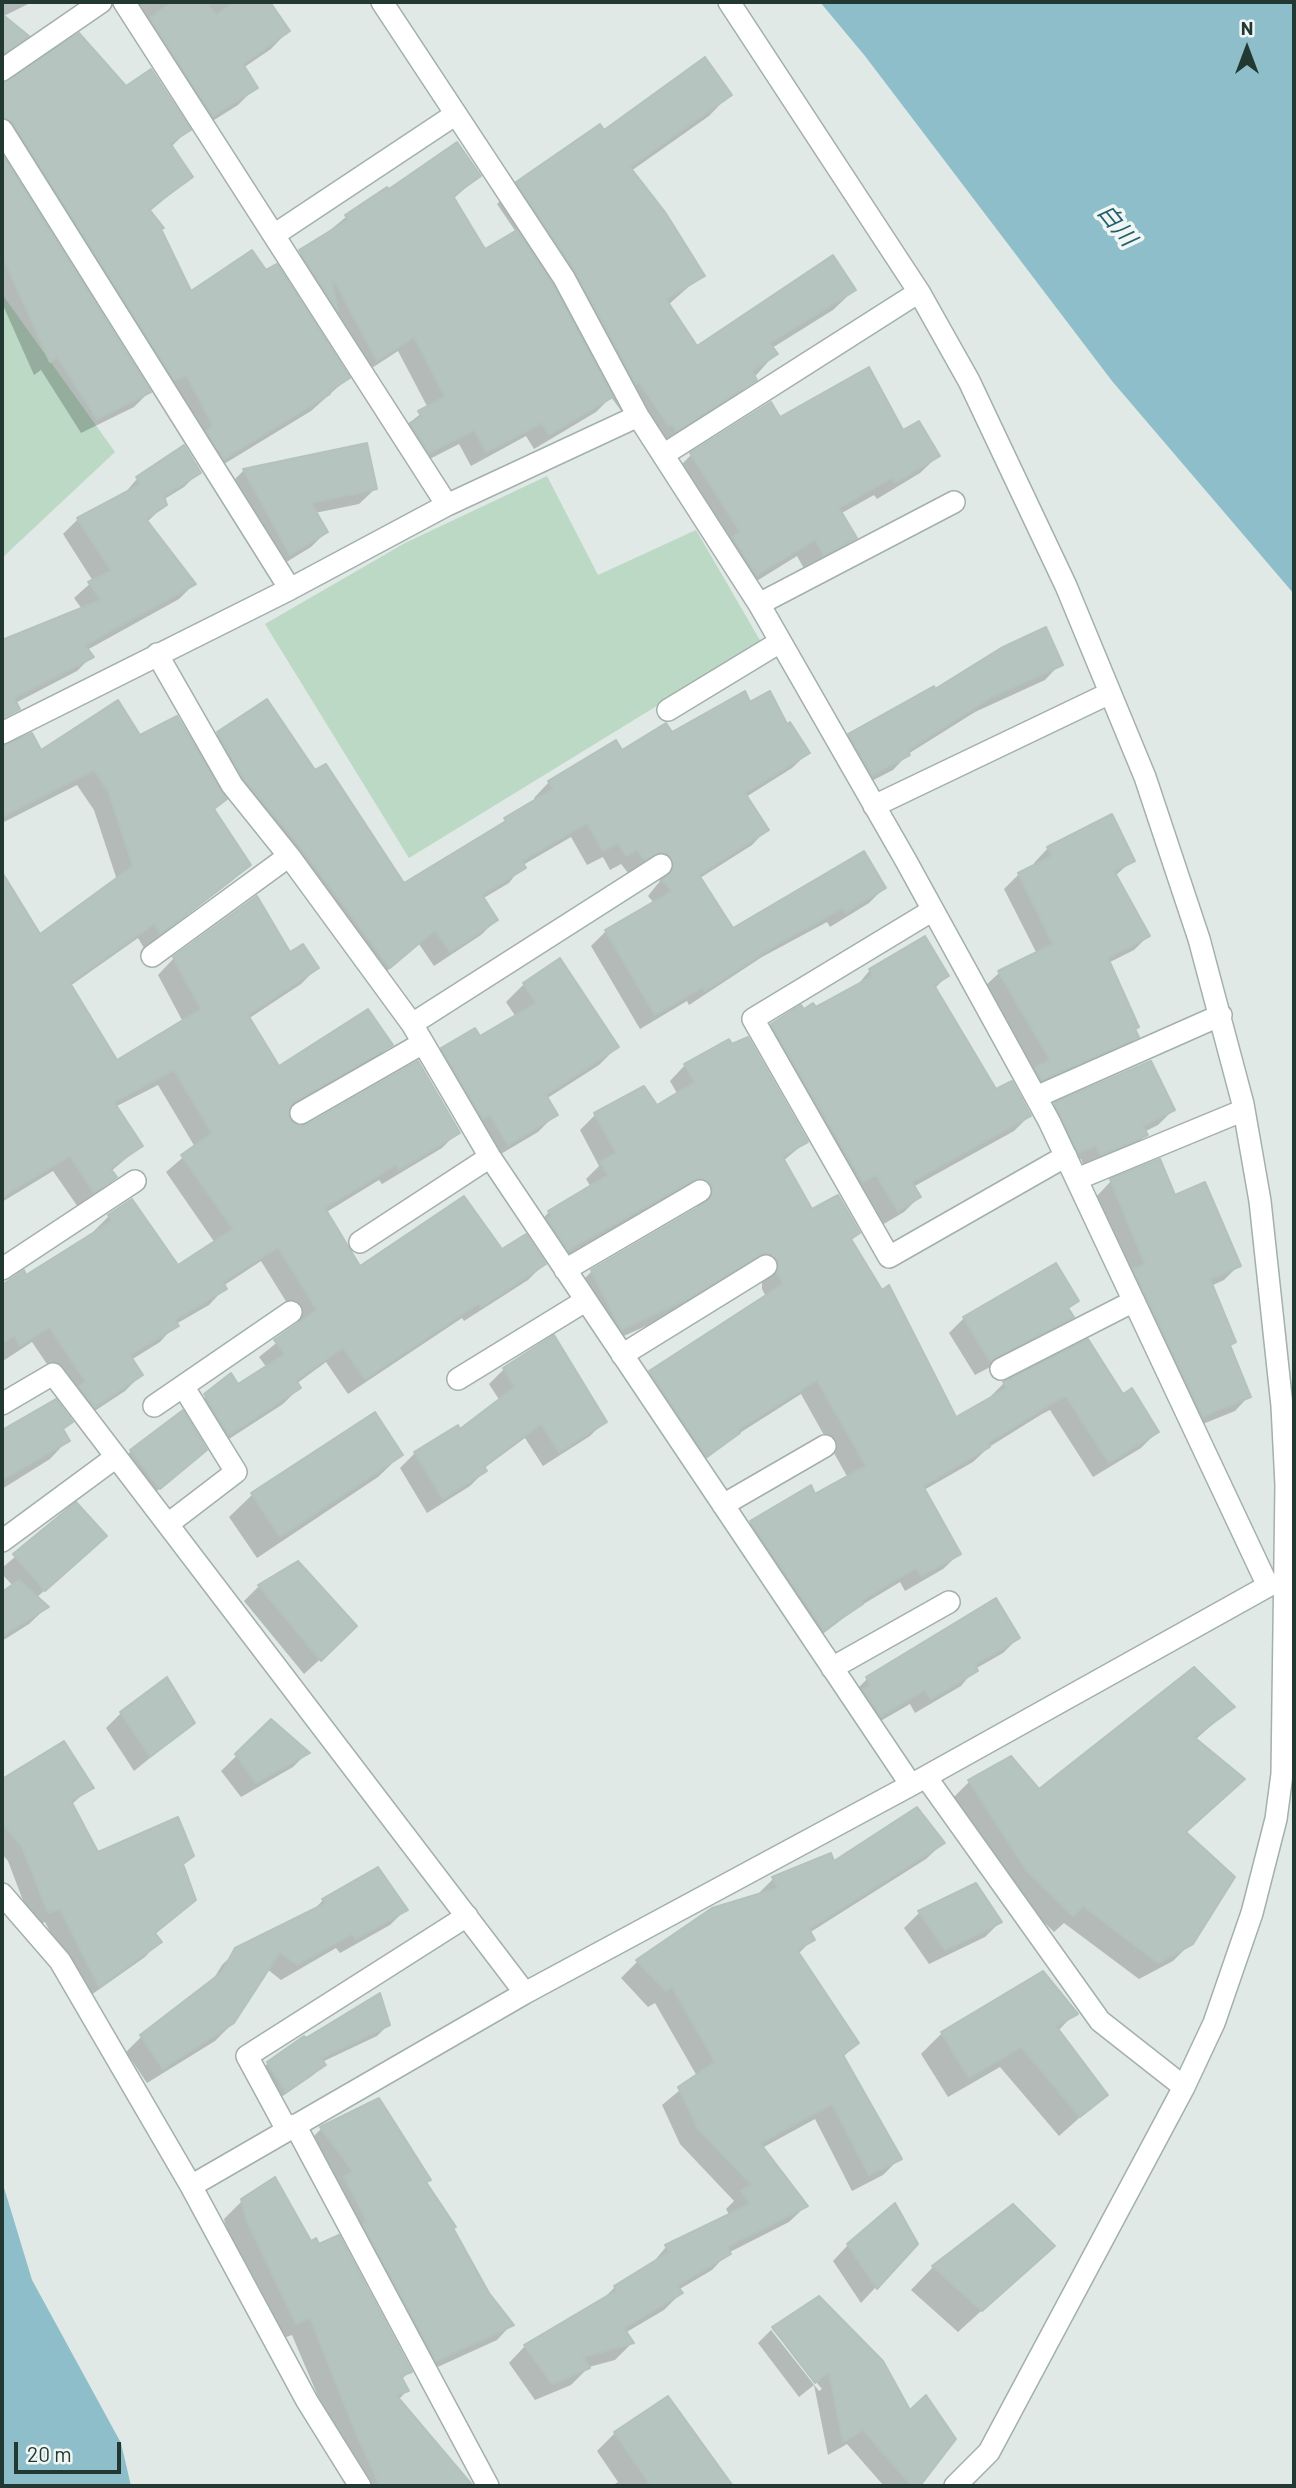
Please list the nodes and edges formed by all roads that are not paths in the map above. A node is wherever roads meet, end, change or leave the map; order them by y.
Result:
1 (101, 2) edge
2 (124, 2) edge
3 (382, 2) edge
4 (729, 2) edge
5 (2, 70) edge
6 (456, 114) junction
7 (2, 130) edge
8 (274, 235) junction
9 (919, 292) junction
10 (638, 416) junction
11 (663, 455) junction
12 (954, 502) dead end
13 (447, 505) junction
14 (290, 589) junction
15 (759, 604) junction
16 (780, 642) junction
17 (157, 654) junction
18 (1110, 693) junction
19 (668, 710) dead end
20 (2, 733) edge
21 (874, 806) junction
22 (289, 856) junction
23 (660, 865) dead end
24 (933, 910) junction
25 (152, 956) dead end
26 (1221, 1015) junction
27 (412, 1024) junction
28 (423, 1043) junction
29 (1036, 1097) junction
30 (1244, 1110) junction
31 (301, 1113) dead end
32 (1066, 1156) junction
33 (490, 1157) junction
34 (1077, 1179) junction
35 (135, 1181) dead end
36 (700, 1191) dead end
37 (360, 1242) dead end
38 (766, 1266) dead end
39 (2, 1269) edge
40 (565, 1270) junction
41 (585, 1301) junction
42 (1134, 1301) junction
43 (291, 1312) dead end
44 (622, 1355) junction
45 (1001, 1369) dead end
46 (458, 1379) dead end
47 (183, 1386) junction
48 (2, 1404) edge
49 (154, 1406) dead end
50 (825, 1446) dead end
51 (116, 1457) junction
52 (723, 1505) junction
53 (168, 1524) junction
54 (2, 1541) edge
55 (1277, 1587) junction
56 (949, 1602) dead end
57 (832, 1668) junction
58 (918, 1781) junction
59 (2, 1894) edge
60 (467, 1916) junction
61 (525, 1993) junction
62 (1184, 2087) junction
63 (291, 2127) junction
64 (191, 2186) junction
65 (360, 2486) edge
66 (488, 2486) edge
67 (954, 2486) edge

1 - 5 street
2 - 8 street
3 - 6 street
4 - 9 street
6 - 8 street
6 - 10 street
7 - 14 street
8 - 13 street
9 - 11 street
9 - 18 street
10 - 11 street
10 - 13 street
11 - 15 street
12 - 15 street
13 - 14 street
14 - 17 street
15 - 16 street
16 - 19 street
16 - 21 street
17 - 20 street
17 - 22 street
18 - 21 street
18 - 26 street
21 - 24 street
22 - 25 street
22 - 27 street
23 - 27 street
24 - 29 street
24 - 32 street
26 - 29 street
26 - 30 street
27 - 28 street
28 - 31 street
28 - 33 street
29 - 32 street
30 - 34 street
30 - 55 street
32 - 34 street
33 - 37 street
33 - 40 street
34 - 42 street
35 - 39 street
36 - 40 street
38 - 44 street
40 - 41 street
41 - 44 street
41 - 46 street
42 - 45 street
42 - 55 street
43 - 47 street
44 - 52 street
47 - 49 street
47 - 53 street
48 - 51 street
50 - 52 street
51 - 53 street
51 - 54 street
52 - 57 street
53 - 60 street
55 - 58 street
55 - 62 street
56 - 57 street
57 - 58 street
58 - 61 street
58 - 62 street
59 - 64 street
60 - 61 street
60 - 63 street
61 - 63 street
62 - 67 street
63 - 64 street
63 - 66 street
64 - 65 street

